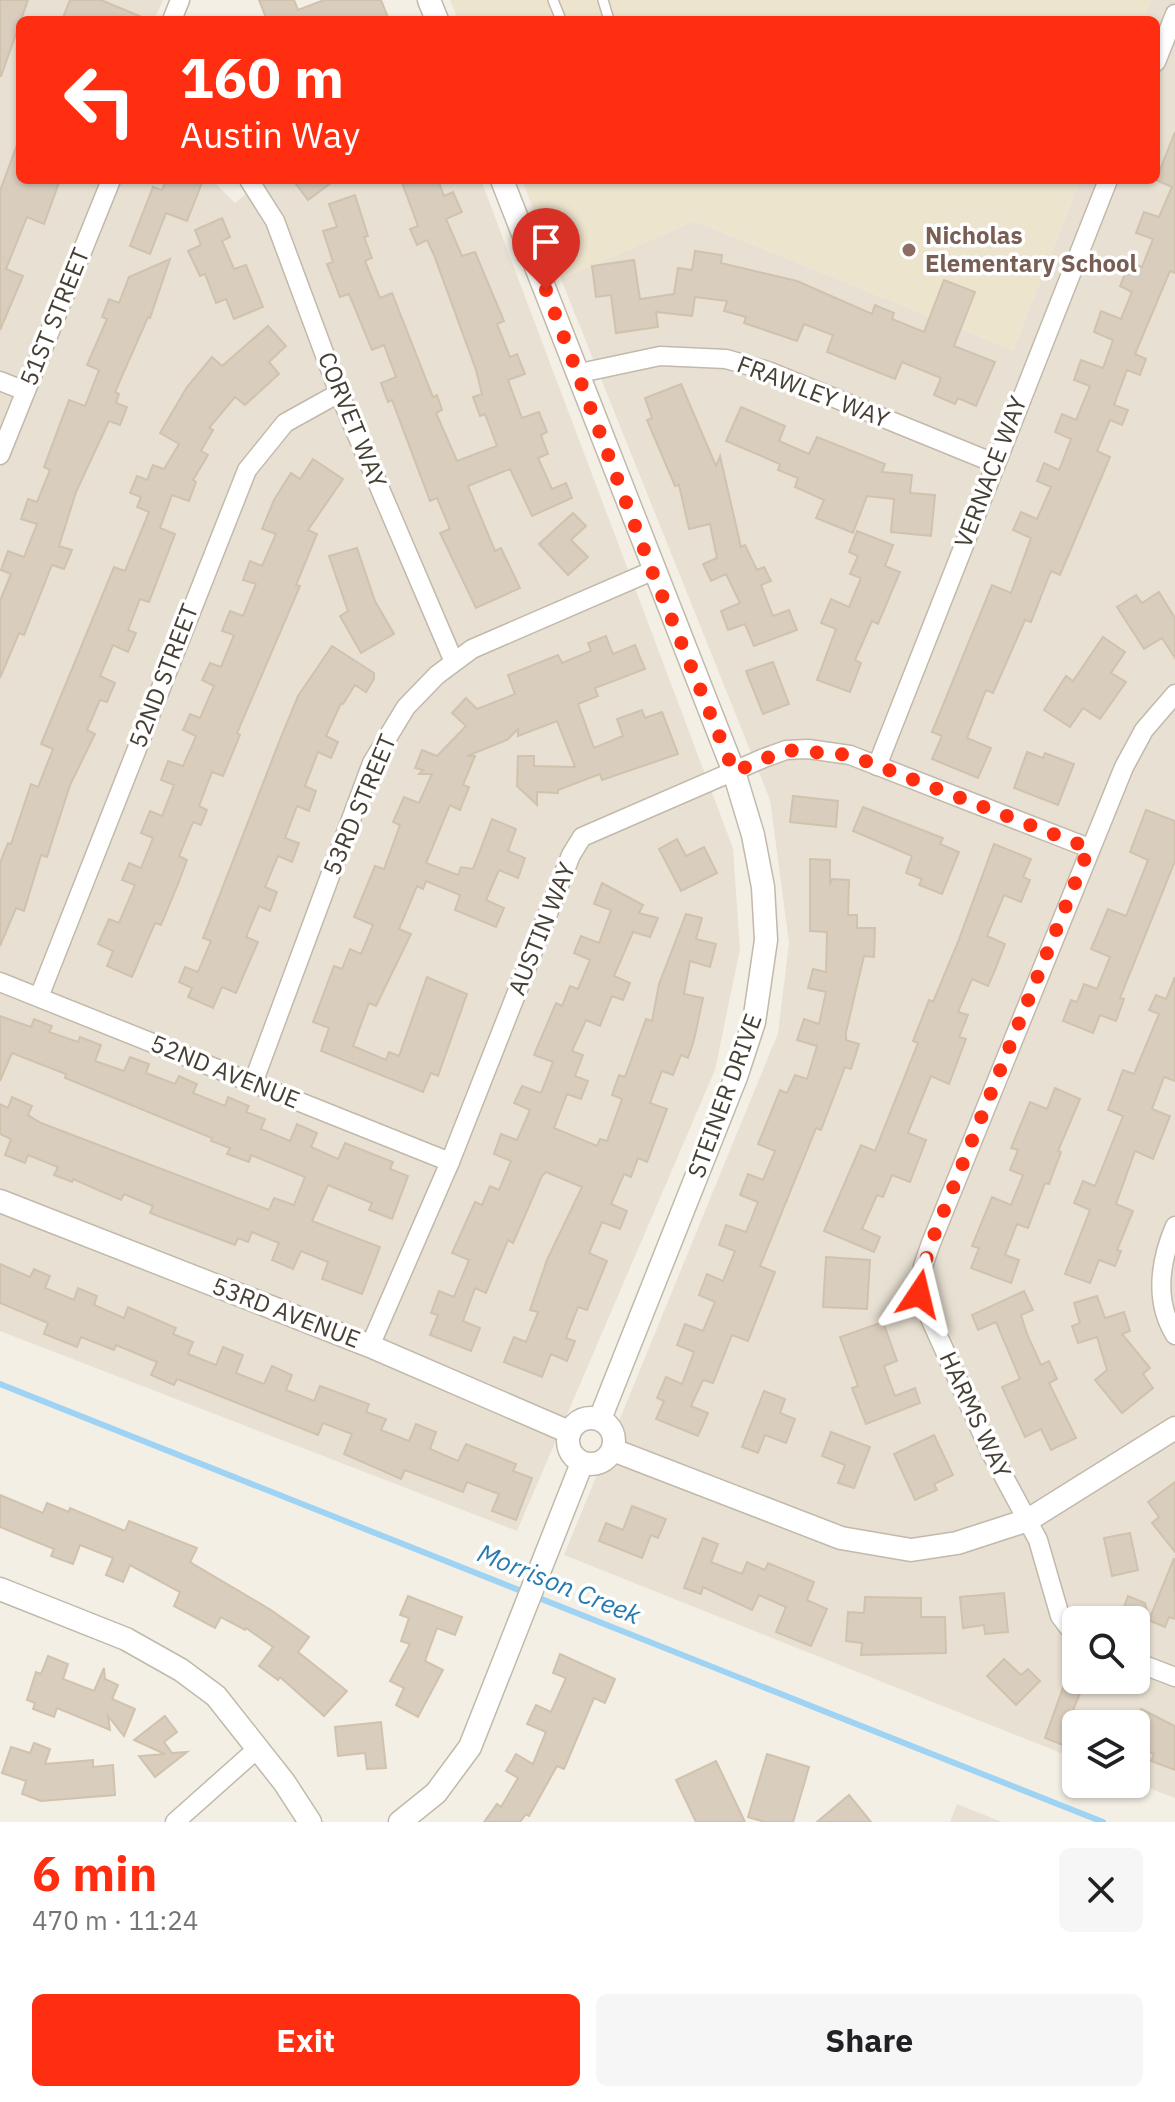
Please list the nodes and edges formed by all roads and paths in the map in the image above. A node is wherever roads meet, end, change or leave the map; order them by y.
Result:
1 (1175, 14) edge
2 (1163, 63) edge
3 (109, 184) edge
4 (252, 184) edge
5 (504, 184) edge
6 (1106, 184) edge
7 (580, 373) junction
8 (0, 381) edge
9 (25, 391) junction
10 (339, 393) junction
11 (0, 455) edge
12 (994, 463) junction
13 (652, 571) junction
14 (454, 662) junction
15 (1175, 694) edge
16 (877, 766) junction
17 (734, 772) junction
18 (1089, 848) junction
19 (0, 982) edge
20 (39, 997) junction
21 (253, 1083) junction
22 (450, 1162) junction
23 (0, 1201) edge
24 (1175, 1226) edge
25 (1175, 1335) edge
26 (370, 1346) junction
27 (600, 1419) junction
28 (1175, 1428) edge
29 (569, 1432) junction
30 (613, 1450) junction
31 (582, 1463) junction
32 (1028, 1520) junction
33 (0, 1589) edge
34 (1062, 1619) edge
35 (1150, 1667) edge
36 (1175, 1677) edge
37 (257, 1749) junction
38 (175, 1822) edge
39 (310, 1822) edge
40 (400, 1822) edge

1 - 2 street
3 - 9 street, 51ST STREET
4 - 10 street, CORVET WAY
5 - 7 street, STEINER DRIVE
6 - 12 street, VERNACE WAY
7 - 12 street, FRAWLEY WAY
7 - 13 street, STEINER DRIVE
8 - 9 street
9 - 11 street, 51ST STREET
10 - 14 street, CORVET WAY
10 - 20 street, 52ND STREET
12 - 16 street, VERNACE WAY
13 - 14 street, 53RD STREET
13 - 17 street, STEINER DRIVE
14 - 21 street, 53RD STREET
15 - 18 street, HARMS WAY
16 - 17 street, AUSTIN WAY
16 - 18 street, AUSTIN WAY
17 - 22 street, AUSTIN WAY
17 - 27 street, STEINER DRIVE
18 - 32 street, HARMS WAY
19 - 20 street, 52ND AVENUE
20 - 21 street, 52ND AVENUE
21 - 22 street, 52ND AVENUE
22 - 26 street, AUSTIN WAY
23 - 26 street, 53RD AVENUE
24 - 25 street
26 - 29 street, 53RD AVENUE
27 - 29 street
27 - 30 street
28 - 32 street
29 - 31 street
30 - 31 street
30 - 32 street
31 - 40 street
32 - 34 street, HARMS WAY
33 - 37 street
35 - 36 street
37 - 38 street
37 - 39 street

